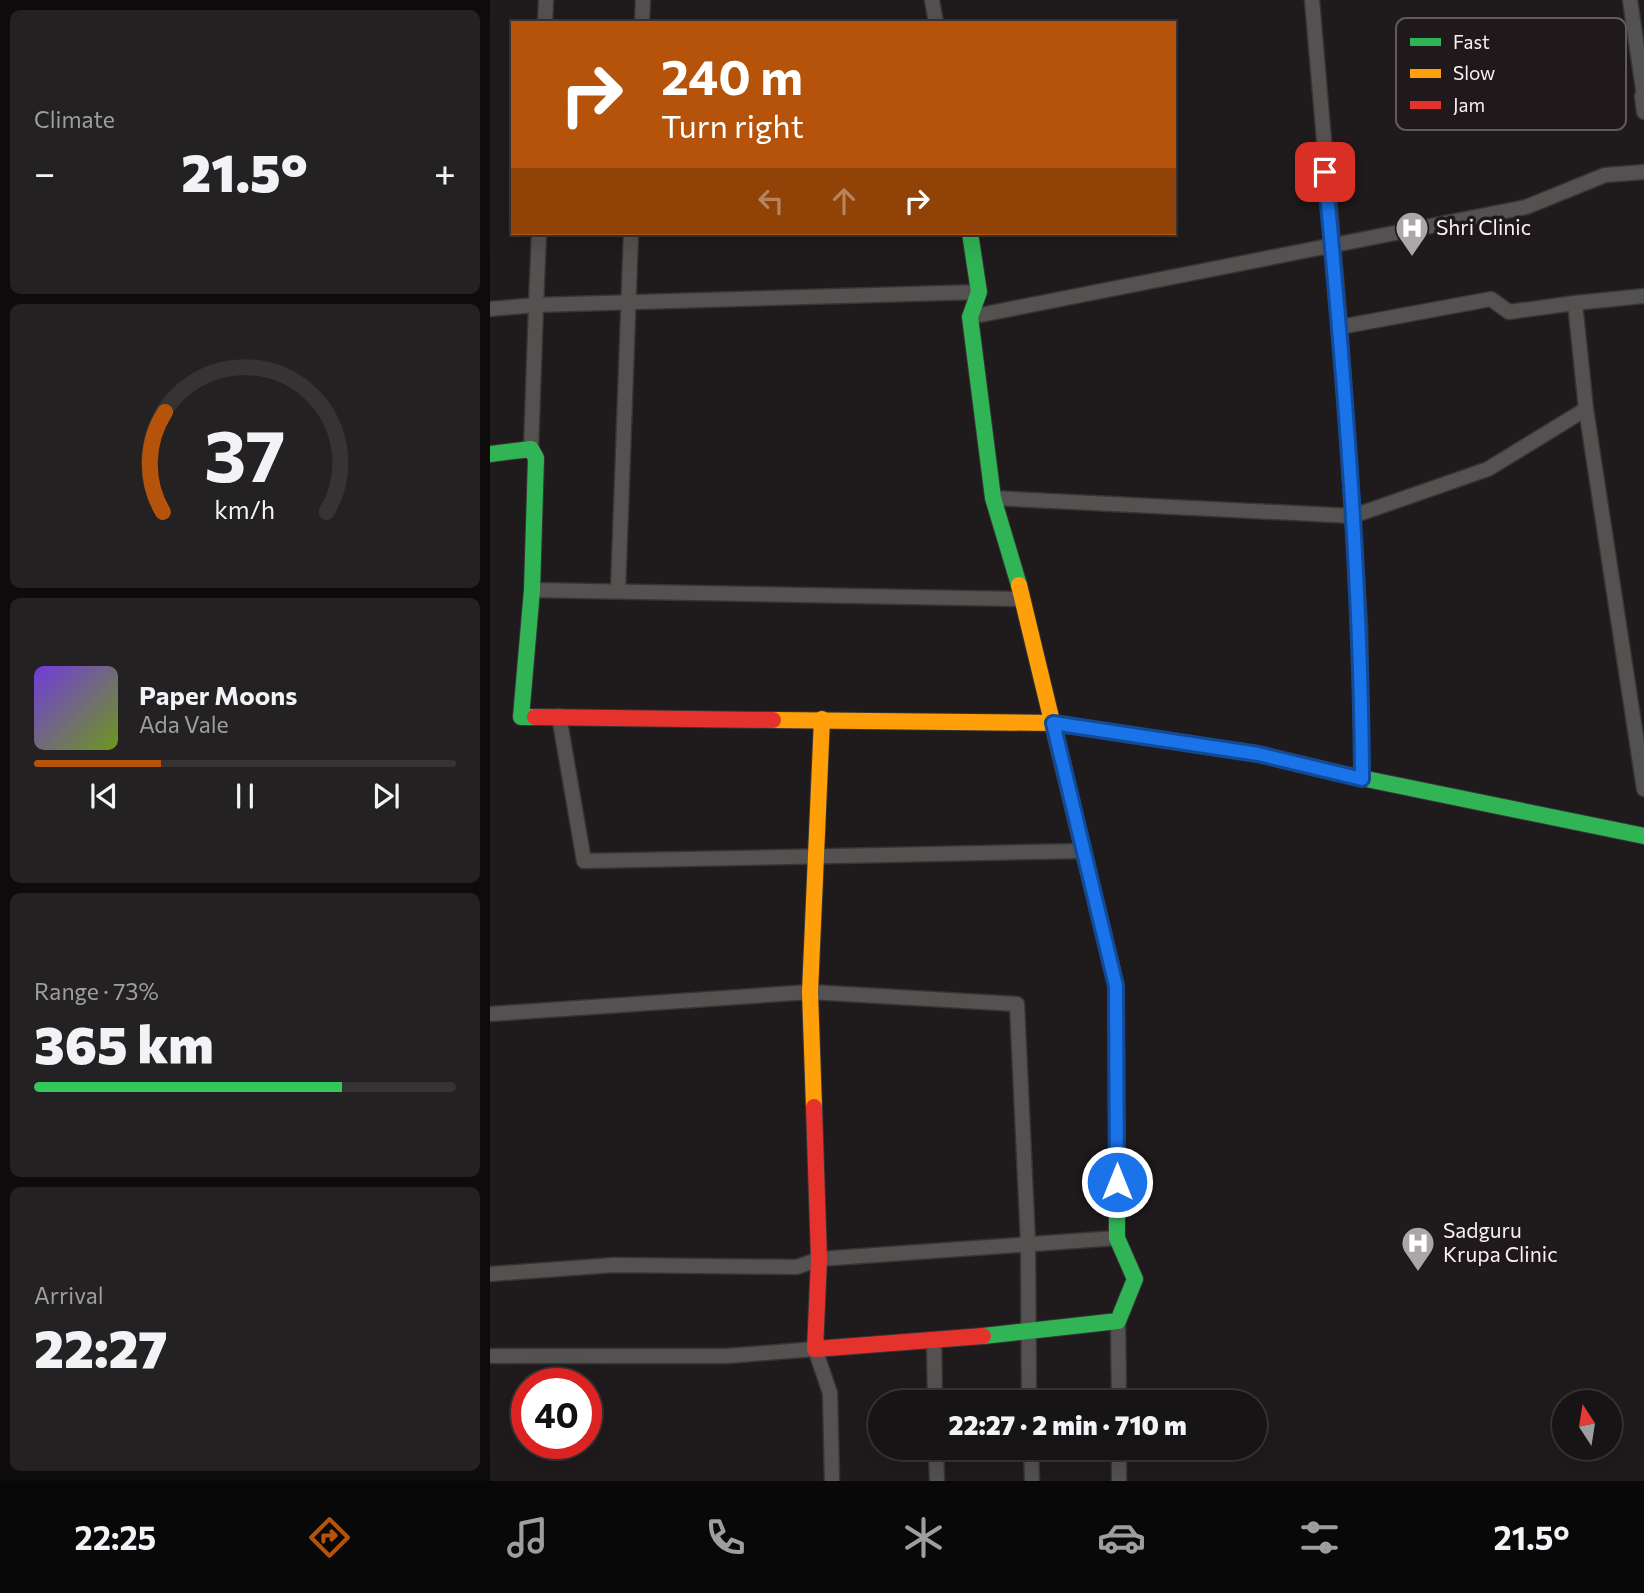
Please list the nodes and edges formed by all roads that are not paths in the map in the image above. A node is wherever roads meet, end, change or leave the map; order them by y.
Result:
1 (545, 0) edge
2 (643, 0) edge
3 (932, 0) edge
4 (1312, 0) edge
5 (1630, 0) edge
6 (545, 21) edge
7 (642, 21) edge
8 (936, 21) edge
9 (1643, 96) edge
10 (1644, 111) edge
11 (1644, 172) edge
12 (539, 235) edge
13 (631, 235) edge
14 (970, 235) edge
15 (1332, 246) junction
16 (979, 292) junction
17 (1644, 296) edge
18 (628, 300) junction
19 (1575, 303) junction
20 (537, 305) junction
21 (490, 309) edge
22 (970, 317) junction
23 (1340, 327) junction
24 (1586, 409) junction
25 (531, 449) junction
26 (490, 454) edge
27 (993, 498) junction
28 (1353, 516) junction
29 (532, 590) junction
30 (618, 590) junction
31 (1023, 599) junction
32 (559, 716) junction
33 (822, 719) junction
34 (1053, 723) junction
35 (1640, 732) edge
36 (1362, 779) junction
37 (1644, 789) edge
38 (1644, 836) edge
39 (1083, 850) junction
40 (816, 856) junction
41 (810, 992) junction
42 (490, 1014) edge
43 (1117, 1238) junction
44 (1028, 1242) junction
45 (819, 1259) junction
46 (490, 1273) edge
47 (1118, 1321) junction
48 (1027, 1333) junction
49 (934, 1340) junction
50 (815, 1349) junction
51 (490, 1356) edge
52 (935, 1390) edge
53 (1029, 1390) edge
54 (1118, 1390) edge
55 (936, 1460) edge
56 (1031, 1460) edge
57 (1119, 1460) edge
58 (832, 1481) edge
59 (937, 1481) edge
60 (1032, 1481) edge
61 (1119, 1481) edge

1 - 6 street
2 - 7 street
3 - 8 street
4 - 15 street
5 - 9 street
9 - 10 street
11 - 15 street
12 - 20 street
13 - 18 street
14 - 16 street
15 - 22 street
15 - 23 street
16 - 18 street
16 - 22 street
17 - 19 street
18 - 20 street
18 - 30 street
19 - 23 street
19 - 24 street
20 - 21 street
20 - 25 street
22 - 27 street
23 - 28 street
24 - 28 street
24 - 35 street
25 - 26 street
25 - 29 street
27 - 28 street
27 - 31 street
28 - 36 street
29 - 30 street
29 - 32 street
30 - 31 street
31 - 34 street
32 - 33 street
32 - 40 street
33 - 34 street
33 - 40 street
34 - 36 street
34 - 39 street
35 - 37 street
36 - 38 street
39 - 40 street
39 - 43 street
40 - 41 street
41 - 42 street
41 - 44 street
41 - 45 street
43 - 44 street
43 - 47 street
44 - 45 street
44 - 48 street
45 - 46 street
45 - 50 street
47 - 48 street
47 - 54 street
48 - 49 street
48 - 53 street
49 - 50 street
49 - 52 street
50 - 51 street
50 - 58 street
55 - 59 street
56 - 60 street
57 - 61 street

